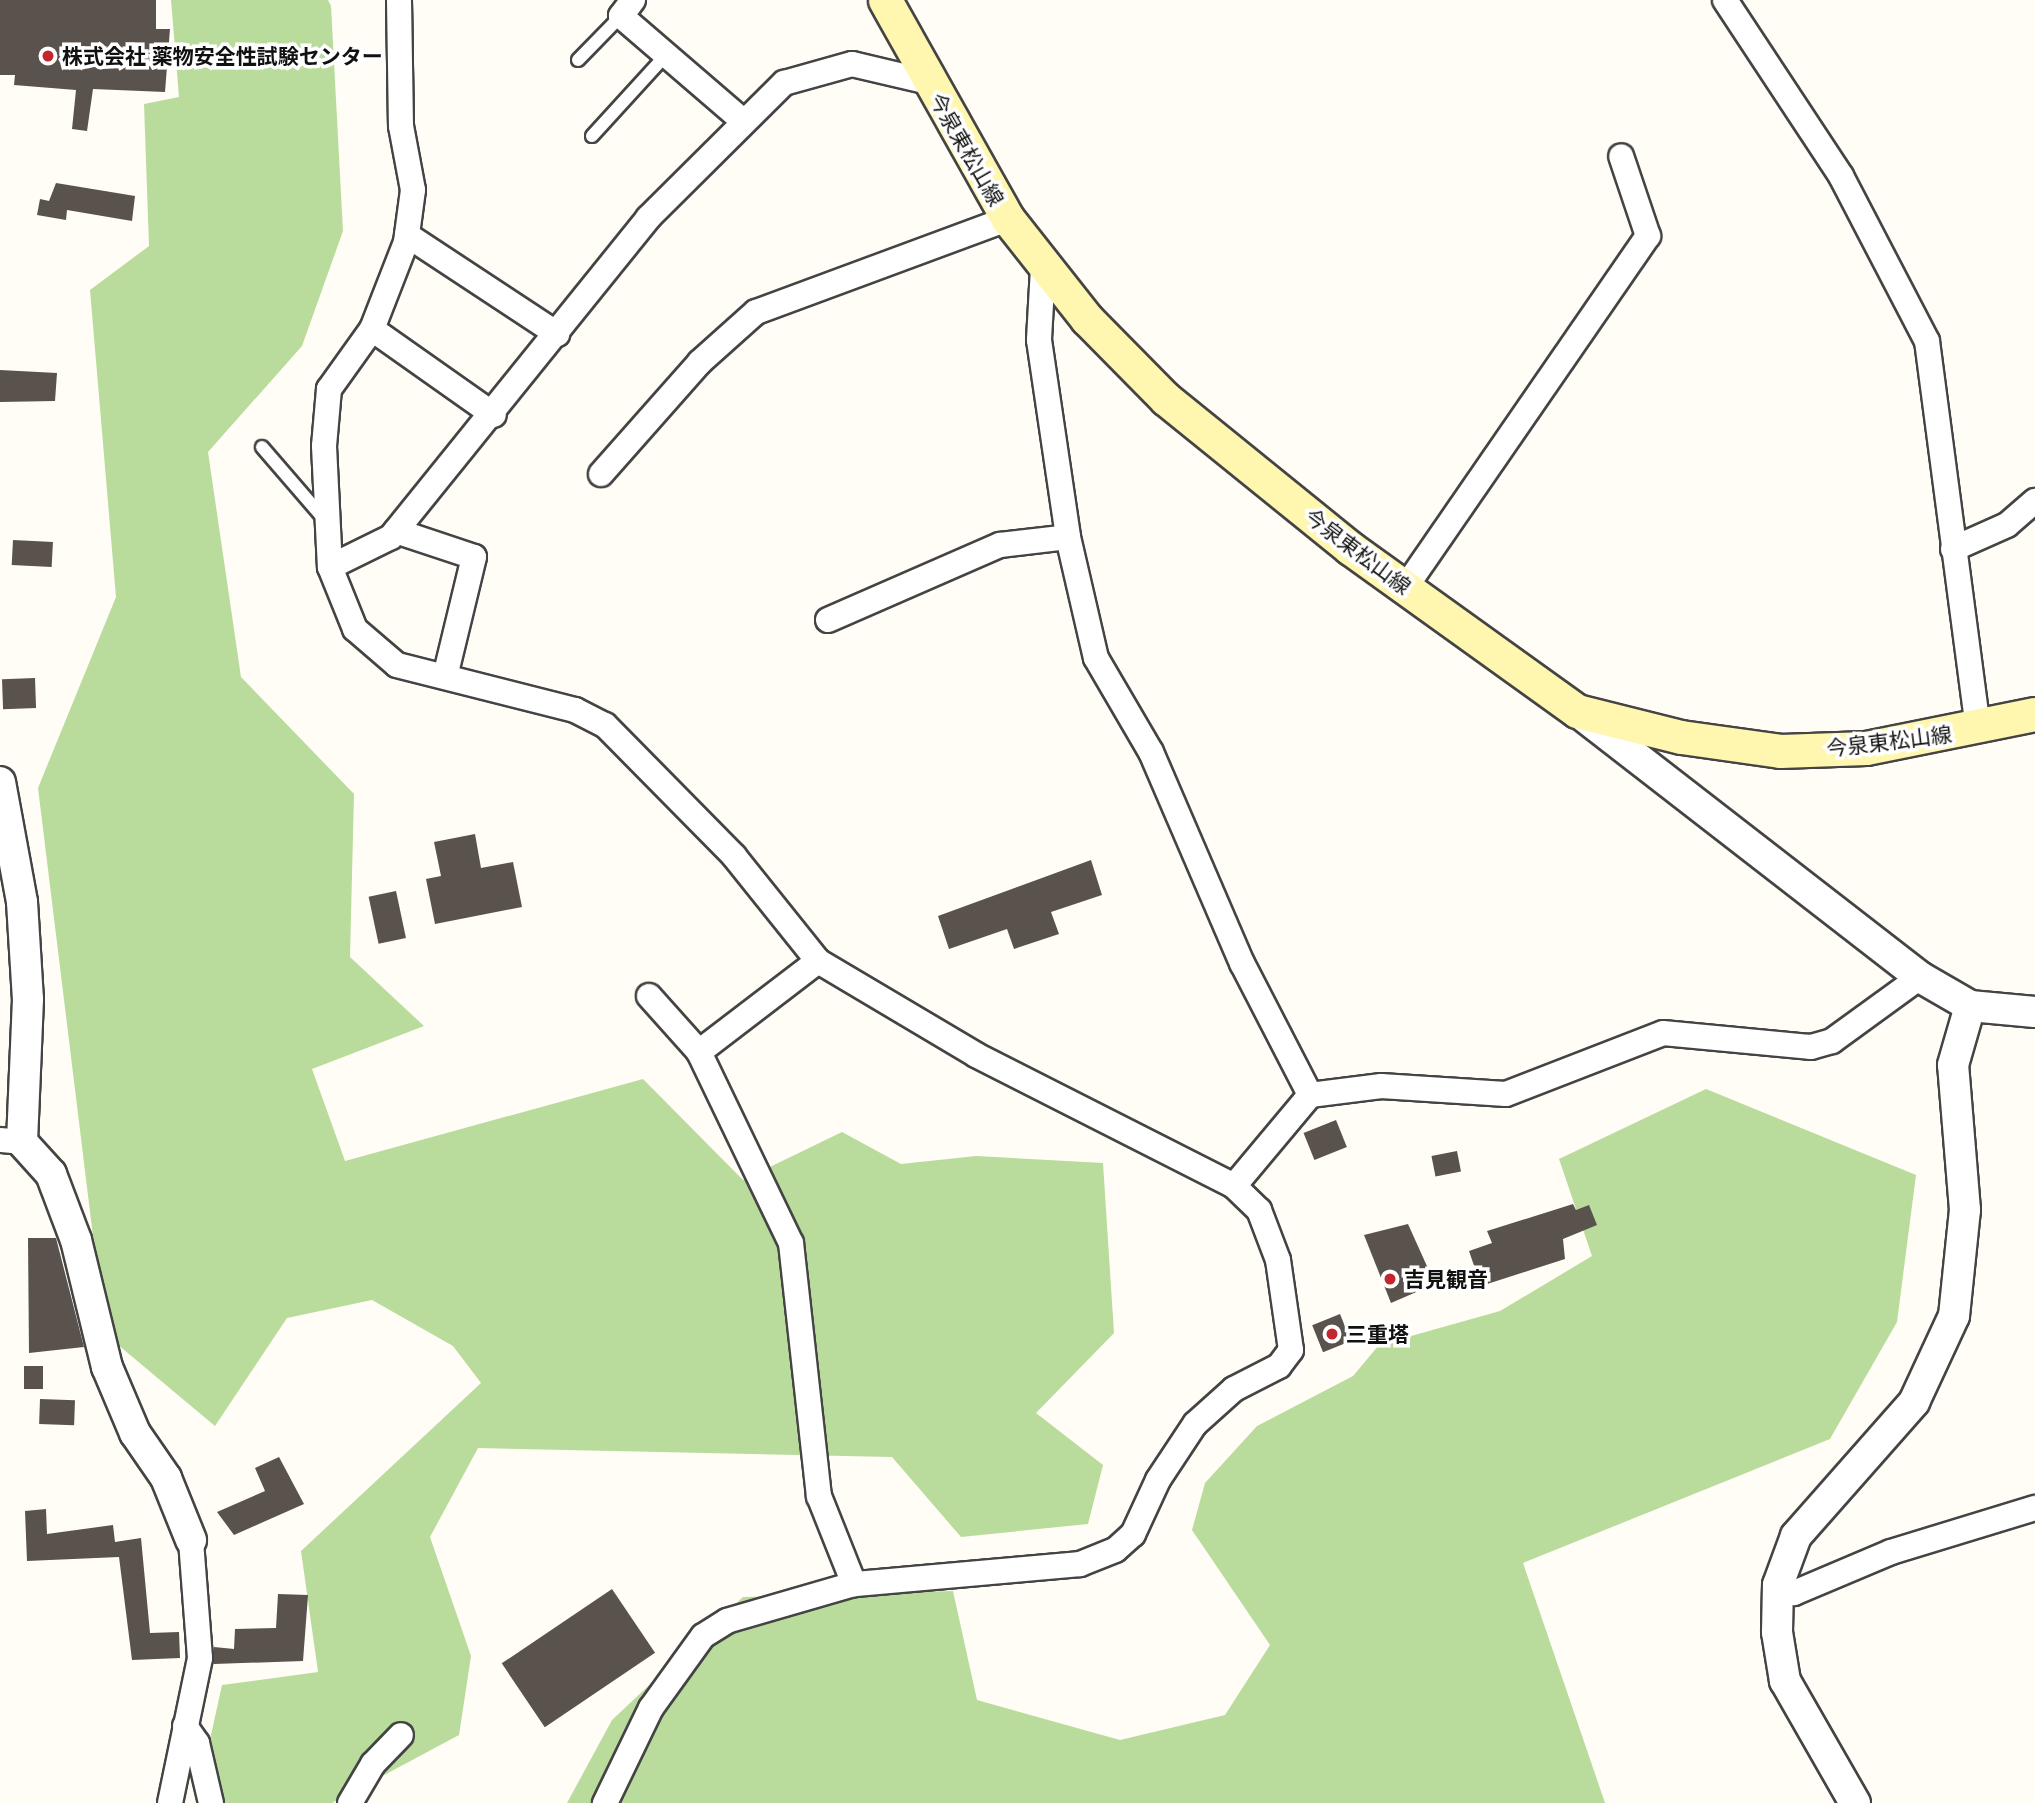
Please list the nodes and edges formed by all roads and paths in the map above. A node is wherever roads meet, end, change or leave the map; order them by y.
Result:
1 (885, 0) edge
2 (1725, 0) edge
3 (404, 2) edge
4 (627, 8) edge
5 (666, 55) junction
6 (578, 60) dead end
7 (928, 82) junction
8 (743, 121) junction
9 (592, 136) dead end
10 (1620, 156) dead end
11 (1008, 219) junction
12 (407, 235) junction
13 (1044, 268) junction
14 (372, 328) junction
15 (557, 334) junction
16 (494, 415) junction
17 (262, 447) dead end
18 (601, 474) dead end
19 (2035, 501) edge
20 (328, 523) junction
21 (396, 531) junction
22 (1068, 537) junction
23 (1953, 549) junction
24 (330, 567) junction
25 (1405, 587) junction
26 (828, 620) dead end
27 (445, 677) junction
28 (1577, 711) junction
29 (2035, 714) edge
30 (1978, 730) junction
31 (0, 782) edge
32 (818, 961) junction
33 (1920, 977) junction
34 (649, 996) dead end
35 (1970, 1006) junction
36 (2035, 1012) edge
37 (699, 1052) junction
38 (1310, 1095) junction
39 (11, 1141) edge
40 (1234, 1186) junction
41 (2035, 1508) edge
42 (191, 1540) joint
43 (854, 1584) junction
44 (1778, 1585) junction
45 (184, 1726) junction
46 (401, 1735) dead end
47 (170, 1803) edge
48 (211, 1803) edge
49 (351, 1803) edge
50 (606, 1803) edge
51 (1855, 1803) edge

1 - 7 main road, 今泉東松山線
2 - 23 street
3 - 12 street
4 - 5 street
4 - 6 lane
5 - 8 street
5 - 9 lane
7 - 8 street
7 - 11 main road, 今泉東松山線
8 - 15 street
10 - 25 street
11 - 13 main road, 今泉東松山線
11 - 18 street
12 - 14 street
12 - 15 street
13 - 22 street
13 - 25 main road, 今泉東松山線
14 - 16 street
14 - 20 street
15 - 16 street
16 - 21 street
17 - 20 lane
19 - 23 street
20 - 24 street
21 - 24 street
21 - 27 street
22 - 26 street
22 - 38 street
23 - 30 street
24 - 27 street
25 - 28 main road, 今泉東松山線
27 - 32 street
28 - 30 main road, 今泉東松山線
28 - 33 street
29 - 30 main road, 今泉東松山線
31 - 39 street
32 - 37 street
32 - 40 street
33 - 35 street
33 - 38 street
34 - 37 street
35 - 36 street
35 - 44 street
37 - 43 street
38 - 40 street
39 - 42 street
40 - 43 street
41 - 44 street
42 - 45 street
43 - 50 street
44 - 51 street
45 - 47 street
45 - 48 street
46 - 49 street

